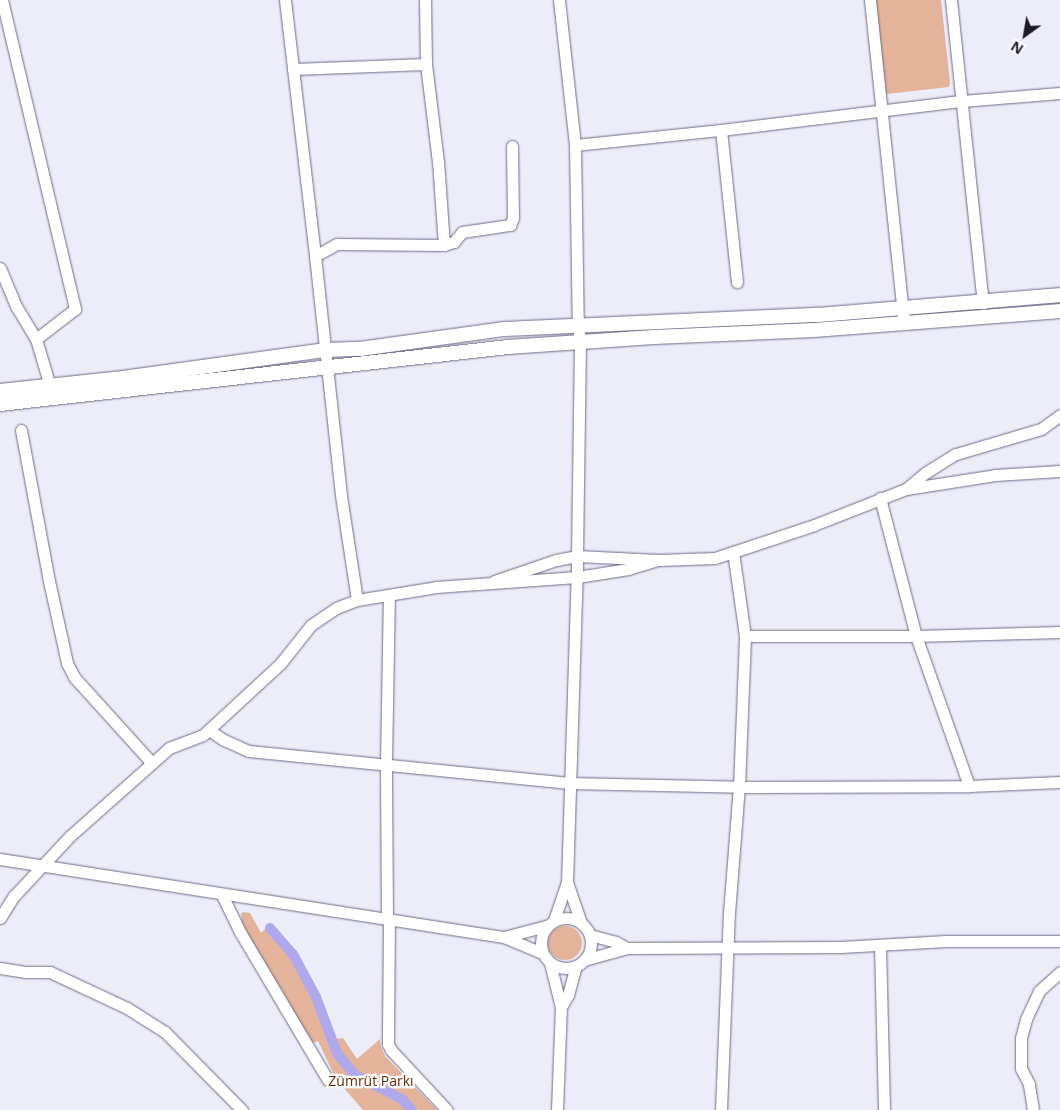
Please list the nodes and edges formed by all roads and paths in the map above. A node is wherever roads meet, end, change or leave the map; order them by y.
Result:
1 (2, 0) edge
2 (285, 0) edge
3 (425, 0) edge
4 (559, 0) edge
5 (870, 0) edge
6 (951, 0) edge
7 (426, 64) junction
8 (293, 69) junction
9 (1060, 93) edge
10 (962, 101) junction
11 (880, 112) junction
12 (722, 130) junction
13 (575, 145) junction
14 (512, 146) dead end
15 (444, 245) junction
16 (315, 256) junction
17 (0, 268) edge
18 (737, 282) dead end
19 (1060, 295) edge
20 (983, 303) junction
21 (902, 310) junction
22 (1060, 311) edge
23 (904, 325) junction
24 (578, 326) junction
25 (36, 339) junction
26 (580, 342) junction
27 (326, 350) junction
28 (327, 368) junction
29 (50, 386) junction
30 (0, 391) edge
31 (0, 404) edge
32 (1060, 415) edge
33 (21, 430) dead end
34 (1060, 471) edge
35 (906, 489) junction
36 (880, 498) junction
37 (733, 552) junction
38 (578, 556) junction
39 (658, 560) junction
40 (577, 577) junction
41 (494, 581) junction
42 (389, 595) junction
43 (357, 600) junction
44 (1060, 632) edge
45 (745, 636) junction
46 (916, 636) junction
47 (208, 730) junction
48 (152, 763) junction
49 (386, 763) junction
50 (1060, 782) edge
51 (569, 783) junction
52 (969, 786) junction
53 (739, 787) junction
54 (0, 859) edge
55 (42, 866) junction
56 (567, 882) junction
57 (222, 895) junction
58 (0, 918) edge
59 (388, 919) junction
60 (550, 923) junction
61 (581, 923) junction
62 (590, 935) junction
63 (504, 937) junction
64 (1060, 941) edge
65 (880, 945) junction
66 (627, 948) junction
67 (727, 948) junction
68 (542, 953) junction
69 (550, 963) junction
70 (580, 963) junction
71 (0, 968) edge
72 (1060, 972) edge
73 (561, 1007) junction
74 (328, 1080) dead end
75 (242, 1110) edge
76 (447, 1110) edge
77 (557, 1110) edge
78 (721, 1110) edge
79 (884, 1110) edge
80 (1033, 1110) edge

1 - 25 street
2 - 8 street
3 - 7 street
4 - 13 street
5 - 11 street
6 - 10 street
7 - 8 street
7 - 15 street
8 - 16 street
9 - 10 street
10 - 11 street
10 - 20 street
11 - 12 street
11 - 21 street
12 - 13 street
12 - 18 street
13 - 24 street
14 - 15 street
15 - 16 street
16 - 27 street
17 - 25 street
19 - 20 main road
20 - 21 main road
21 - 23 street
21 - 24 main road
22 - 23 main road
23 - 26 main road
24 - 26 street
24 - 27 main road
25 - 29 street
26 - 28 main road
26 - 38 street
27 - 28 street
27 - 29 main road
28 - 31 main road
28 - 43 street
29 - 30 main road
32 - 35 street
33 - 48 street
34 - 35 street
35 - 36 street
36 - 37 street
36 - 46 street
37 - 39 street
37 - 45 street
38 - 39 street
38 - 40 street
38 - 41 street
39 - 40 street
40 - 41 street
40 - 51 street
41 - 42 street
42 - 43 street
42 - 49 street
43 - 47 street
44 - 46 street
45 - 46 street
45 - 53 street
46 - 52 street
47 - 48 street
47 - 49 street
48 - 55 street
49 - 51 street
49 - 59 street
50 - 52 street
51 - 53 street
51 - 56 street
52 - 53 street
53 - 67 street
54 - 55 street
55 - 57 street
55 - 58 street
56 - 60 street
56 - 61 street
57 - 59 street
57 - 74 street
59 - 63 street
59 - 76 street
60 - 61 street
60 - 63 street
60 - 68 street
61 - 62 street
62 - 66 street
62 - 70 street
63 - 68 street
64 - 65 street
65 - 67 street
65 - 79 street
66 - 67 street
66 - 70 street
67 - 78 street
68 - 69 street
69 - 70 street
69 - 73 street
70 - 73 street
71 - 75 street
72 - 80 street
73 - 77 street

